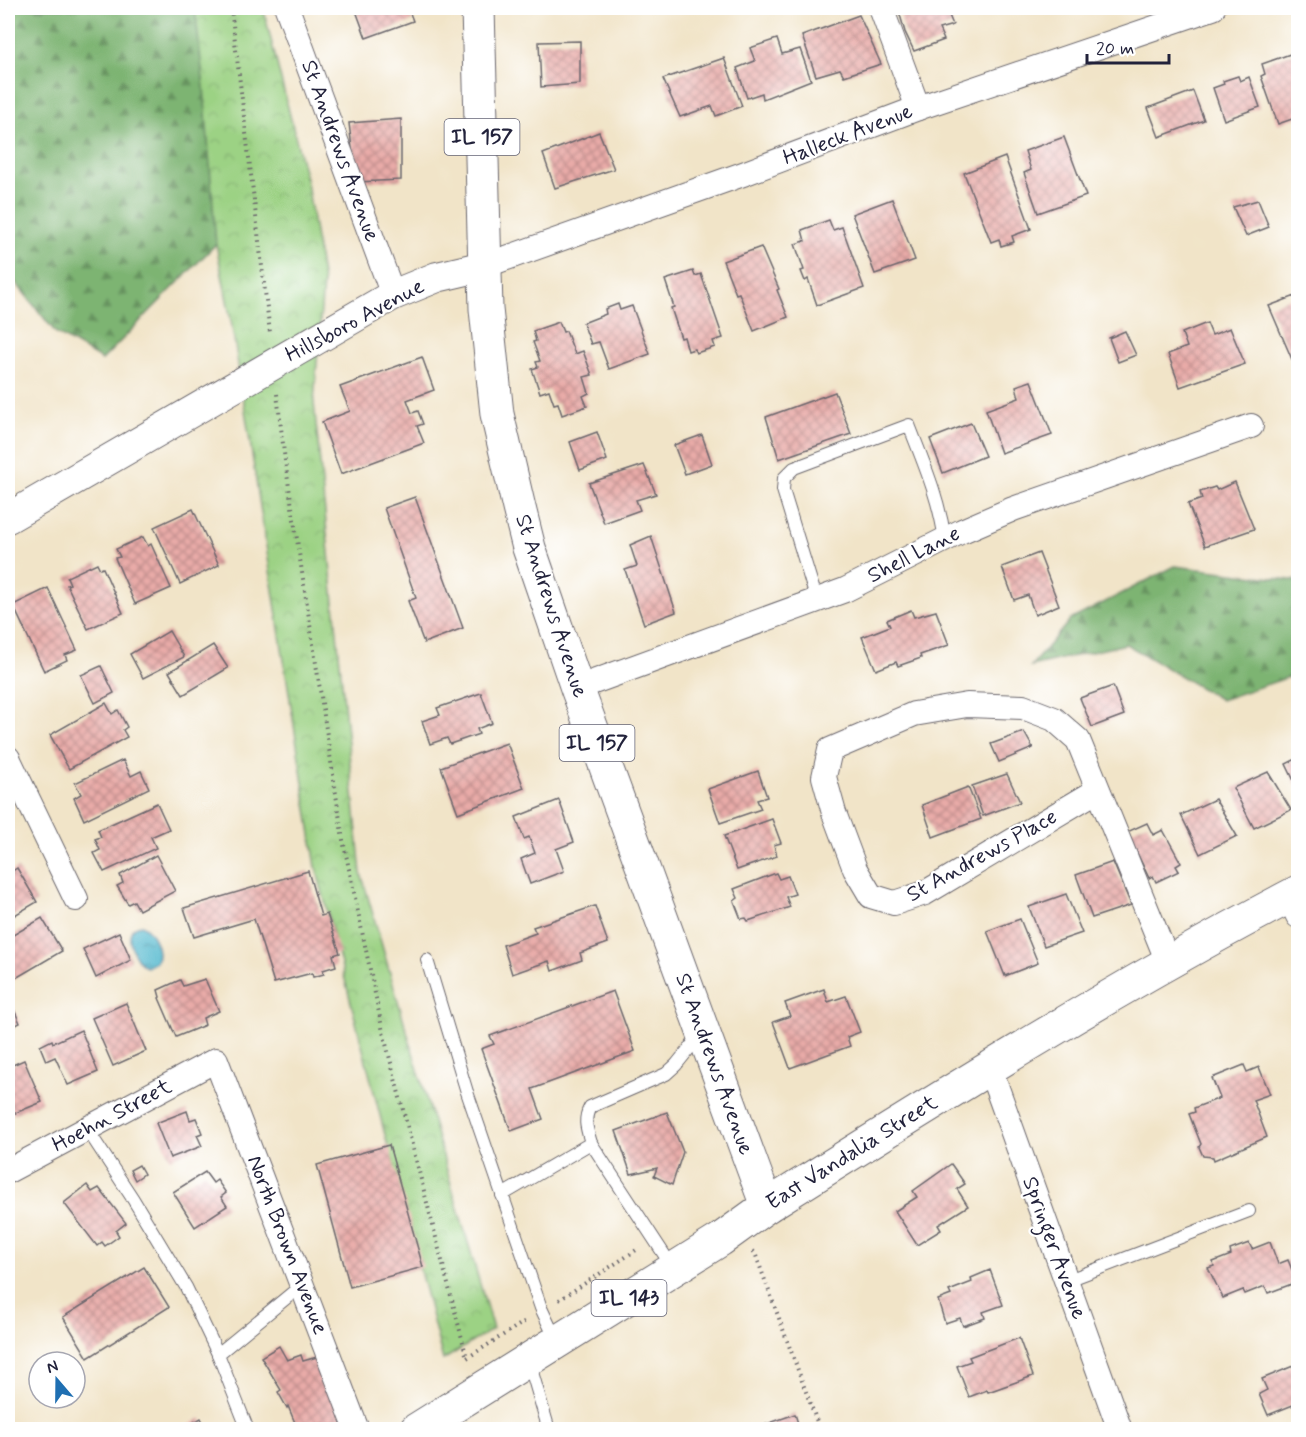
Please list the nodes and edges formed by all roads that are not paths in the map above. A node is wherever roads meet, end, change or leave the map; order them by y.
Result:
1 (287, 8) edge
2 (478, 8) edge
3 (881, 8) edge
4 (1213, 8) edge
5 (918, 108) junction
6 (484, 266) junction
7 (393, 295) junction
8 (1251, 426) dead end
9 (8, 518) edge
10 (945, 540) junction
11 (817, 601) junction
12 (577, 688) junction
13 (8, 758) edge
14 (1098, 790) junction
15 (76, 899) dead end
16 (1295, 902) edge
17 (428, 960) dead end
18 (1168, 962) junction
19 (702, 1033) junction
20 (216, 1060) joint
21 (989, 1066) junction
22 (87, 1129) junction
23 (591, 1143) junction
24 (8, 1171) edge
25 (502, 1195) junction
26 (767, 1206) junction
27 (1249, 1211) dead end
28 (674, 1269) junction
29 (1066, 1281) junction
30 (302, 1286) junction
31 (557, 1343) junction
32 (218, 1354) junction
33 (529, 1361) junction
34 (248, 1430) edge
35 (357, 1430) edge
36 (416, 1430) edge
37 (549, 1430) edge
38 (1120, 1430) edge

1 - 7 street, St Andrews Avenue
2 - 6 main road, IL 157
3 - 5 street
4 - 5 street, Halleck Avenue
5 - 6 street, Halleck Avenue
6 - 7 street, Hillsboro Avenue
6 - 12 main road, St Andrews Avenue / IL 157
7 - 9 street, Hillsboro Avenue
8 - 10 street, Shell Lane
10 - 11 street, Shell Lane
10 - 11 lane
11 - 12 street, Shell Lane
12 - 19 main road, St Andrews Avenue / IL 157
13 - 15 street
14 - 14 street, St Andrews Place
14 - 18 street, St Andrews Place
16 - 18 main road, East Vandalia Street / IL 143
17 - 25 lane
18 - 21 main road, East Vandalia Street / IL 143
19 - 23 lane
19 - 26 main road, St Andrews Avenue / IL 157
20 - 22 street, Hoehn Street
20 - 30 street, North Brown Avenue
21 - 26 main road, East Vandalia Street / IL 143
21 - 29 street, Springer Avenue
22 - 24 street, Hoehn Street
22 - 32 lane
23 - 25 lane
23 - 28 lane
25 - 31 lane
26 - 28 main road, East Vandalia Street / IL 143
27 - 29 lane
28 - 31 main road, East Vandalia Street / IL 143
29 - 38 street, Springer Avenue
30 - 32 lane
30 - 35 street, North Brown Avenue
31 - 33 main road, East Vandalia Street / IL 143
32 - 34 lane
33 - 36 main road, East Vandalia Street / IL 143
33 - 37 lane

